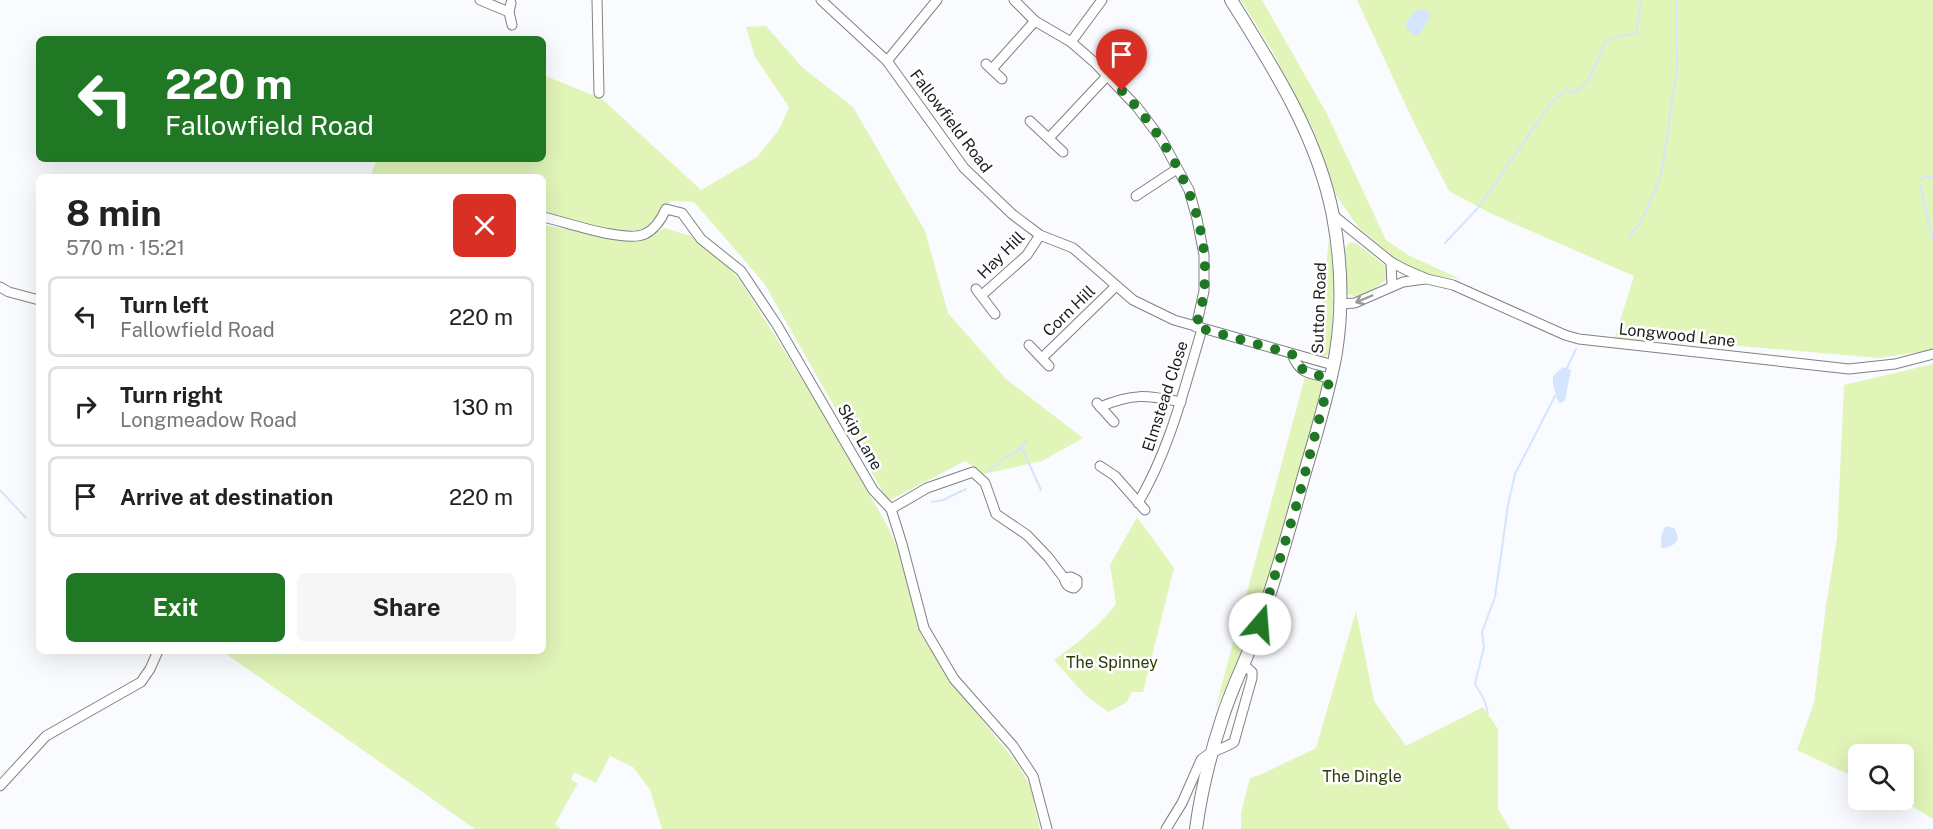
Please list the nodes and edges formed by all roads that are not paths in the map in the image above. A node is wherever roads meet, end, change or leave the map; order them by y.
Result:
1 (480, 0) edge
2 (597, 0) edge
3 (821, 0) edge
4 (937, 0) edge
5 (1014, 0) edge
6 (1102, 0) edge
7 (1231, 0) edge
8 (1035, 21) junction
9 (512, 25) dead end
10 (1071, 42) junction
11 (887, 60) junction
12 (1107, 76) junction
13 (1002, 79) dead end
14 (599, 93) dead end
15 (1030, 121) dead end
16 (1049, 138) junction
17 (1063, 152) dead end
18 (1177, 169) junction
19 (1135, 196) dead end
20 (1333, 215) junction
21 (546, 218) edge
22 (1040, 235) junction
23 (1391, 262) junction
24 (1428, 279) junction
25 (1116, 286) junction
26 (1392, 286) junction
27 (0, 287) edge
28 (36, 299) edge
29 (1339, 304) junction
30 (995, 314) dead end
31 (1199, 328) junction
32 (1029, 345) dead end
33 (1292, 354) junction
34 (1933, 354) edge
35 (1042, 358) junction
36 (1333, 364) junction
37 (1049, 366) dead end
38 (1330, 378) junction
39 (1181, 402) junction
40 (1114, 422) dead end
41 (1100, 466) dead end
42 (891, 509) junction
43 (1064, 578) dead end
44 (157, 654) edge
45 (1243, 664) junction
46 (1212, 753) junction
47 (0, 786) edge
48 (1182, 803) junction
49 (1198, 812) junction
50 (1047, 829) edge
51 (1166, 829) edge
52 (1196, 829) edge

1 - 9 street
2 - 14 street
3 - 11 street, Fallowfield Road
4 - 11 street
5 - 8 street, Elmstead Close
6 - 10 street
7 - 20 main road, Sutton Road
8 - 10 street, Elmstead Close
8 - 13 street
10 - 12 street, Elmstead Close
11 - 22 street, Fallowfield Road
12 - 16 street
12 - 18 street, Elmstead Close
15 - 16 street
16 - 17 street
18 - 19 street
18 - 31 street, Elmstead Close
20 - 23 street, Longwood Lane
20 - 29 main road, Sutton Road
21 - 42 street, Skip Lane
22 - 25 street, Fallowfield Road
22 - 30 street, Hay Hill
23 - 24 street, Longwood Lane
23 - 26 street
24 - 26 street, Longwood Lane
24 - 34 street, Longwood Lane
25 - 31 street, Fallowfield Road
25 - 35 street, Corn Hill
26 -> 29 street, Longwood Lane
27 - 28 street
29 - 36 main road, Sutton Road
31 - 33 street, Fallowfield Road
31 - 39 street, Elmstead Close
32 - 35 street, Corn Hill
33 - 36 street, Fallowfield Road
33 - 38 street, Fallowfield Road
35 - 37 street, Corn Hill
36 - 38 main road, Sutton Road
38 - 45 main road, Sutton Road
39 - 40 street
39 - 41 street, Elmstead Close
42 - 43 street
42 - 50 street, Skip Lane
44 - 47 street
45 - 46 main road, Sutton Road
45 - 46 street
46 - 48 street
46 - 49 main road, Sutton Road
48 - 49 street
48 - 51 street
49 - 52 main road, Sutton Road

